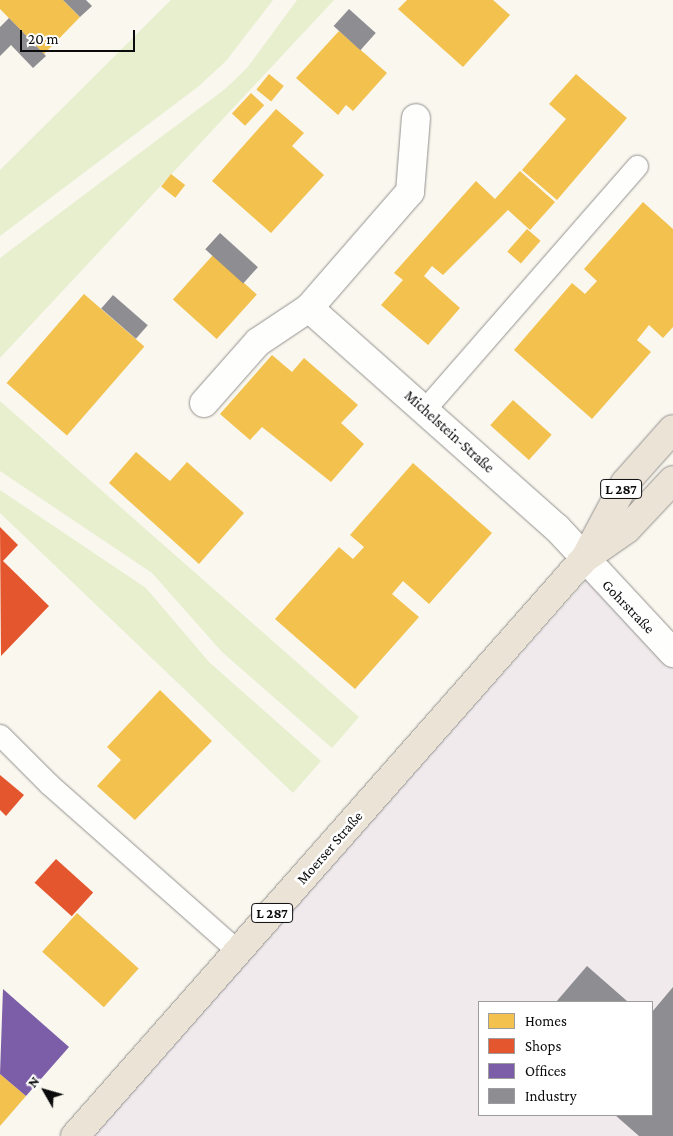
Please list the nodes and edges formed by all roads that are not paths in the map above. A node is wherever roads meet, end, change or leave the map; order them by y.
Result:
1 (416, 118) dead end
2 (636, 166) dead end
3 (310, 308) junction
4 (204, 403) dead end
5 (424, 410) junction
6 (673, 429) edge
7 (673, 480) edge
8 (584, 559) junction
9 (673, 653) edge
10 (0, 735) edge
11 (238, 951) junction
12 (75, 1136) edge

1 - 3 street
2 - 5 lane
3 - 4 street
3 - 5 street, Michelstein-Straße
5 - 8 street, Michelstein-Straße
6 - 8 main road, Moerser Straße / L 287
7 - 8 main road, Moerser Straße / L 287
8 - 9 street, Gohrstraße
8 - 11 main road, Moerser Straße / L 287
10 - 11 lane
11 - 12 main road, Moerser Straße / L 287

